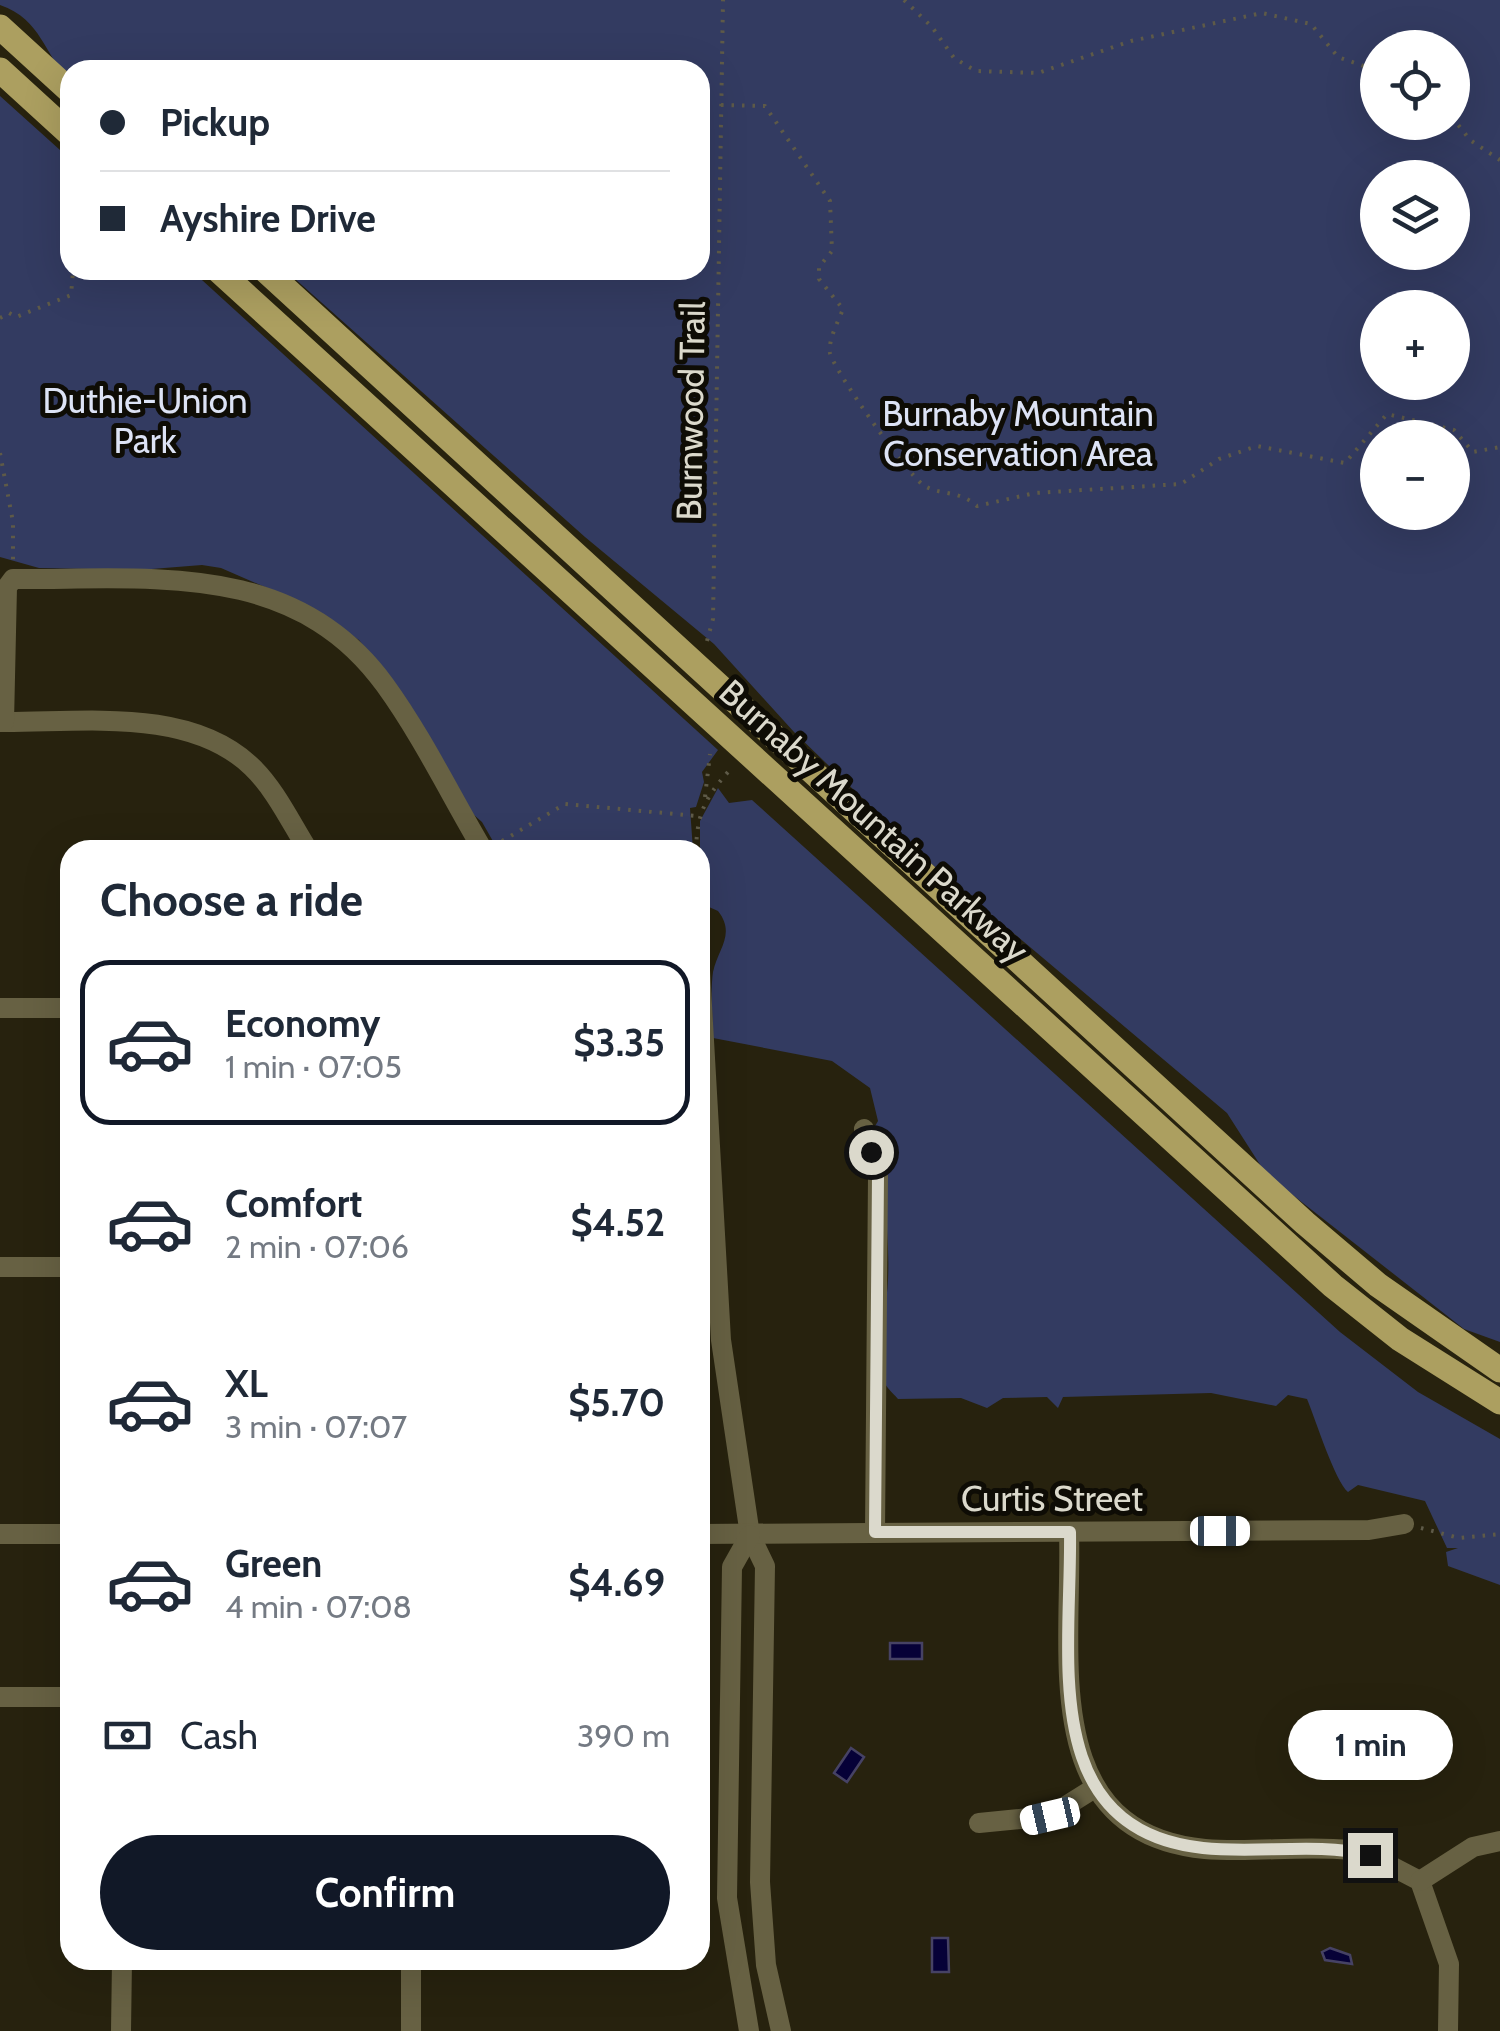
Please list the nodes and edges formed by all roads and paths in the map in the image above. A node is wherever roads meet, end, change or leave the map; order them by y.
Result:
1 (723, 0) edge
2 (904, 0) edge
3 (0, 27) edge
4 (1360, 65) edge
5 (0, 70) edge
6 (60, 82) edge
7 (722, 105) junction
8 (60, 125) edge
9 (1470, 140) edge
10 (1500, 160) edge
11 (72, 280) edge
12 (229, 280) edge
13 (277, 280) edge
14 (0, 318) edge
15 (1500, 448) edge
16 (0, 453) edge
17 (12, 579) junction
18 (706, 642) dead end
19 (2, 722) edge
20 (710, 754) dead end
21 (728, 772) dead end
22 (705, 798) junction
23 (697, 816) junction
24 (301, 840) edge
25 (484, 840) edge
26 (501, 840) edge
27 (696, 840) edge
28 (0, 1008) edge
29 (60, 1008) edge
30 (864, 1128) dead end
31 (710, 1183) edge
32 (0, 1267) edge
33 (60, 1267) edge
34 (1500, 1370) edge
35 (1500, 1402) edge
36 (1404, 1524) joint
37 (875, 1532) junction
38 (1070, 1532) junction
39 (0, 1534) edge
40 (60, 1534) edge
41 (710, 1534) edge
42 (1500, 1534) edge
43 (750, 1535) junction
44 (0, 1697) edge
45 (60, 1697) edge
46 (1093, 1790) junction
47 (980, 1823) dead end
48 (1500, 1840) edge
49 (1420, 1881) junction
50 (122, 1970) edge
51 (411, 1970) edge
52 (121, 2031) edge
53 (410, 2031) edge
54 (748, 2031) edge
55 (782, 2031) edge
56 (1448, 2031) edge

1 - 7 path, Burnwood Trail
2 - 4 path
3 - 6 main road
5 - 8 main road
7 - 15 path
7 - 18 path, Burnwood Trail
9 - 10 path
11 - 14 path
12 - 35 main road, Burnaby Mountain Parkway
13 - 34 main road, Burnaby Mountain Parkway
16 - 17 path
17 - 19 street
17 - 25 street
19 - 24 street
20 - 22 path
21 - 22 path
22 - 23 path
23 - 26 path
23 - 27 path
28 - 29 street
30 - 37 street
31 - 43 street
32 - 33 street
36 - 38 street, Curtis Street
36 - 42 path
37 - 38 street, Curtis Street
37 - 43 street, Curtis Street
38 - 46 street
39 - 40 street
41 - 43 street, Curtis Street
43 - 54 street
43 - 55 street
44 - 45 street
46 - 47 street
46 - 49 street
48 - 49 street
49 - 56 street
50 - 52 street
51 - 53 street

